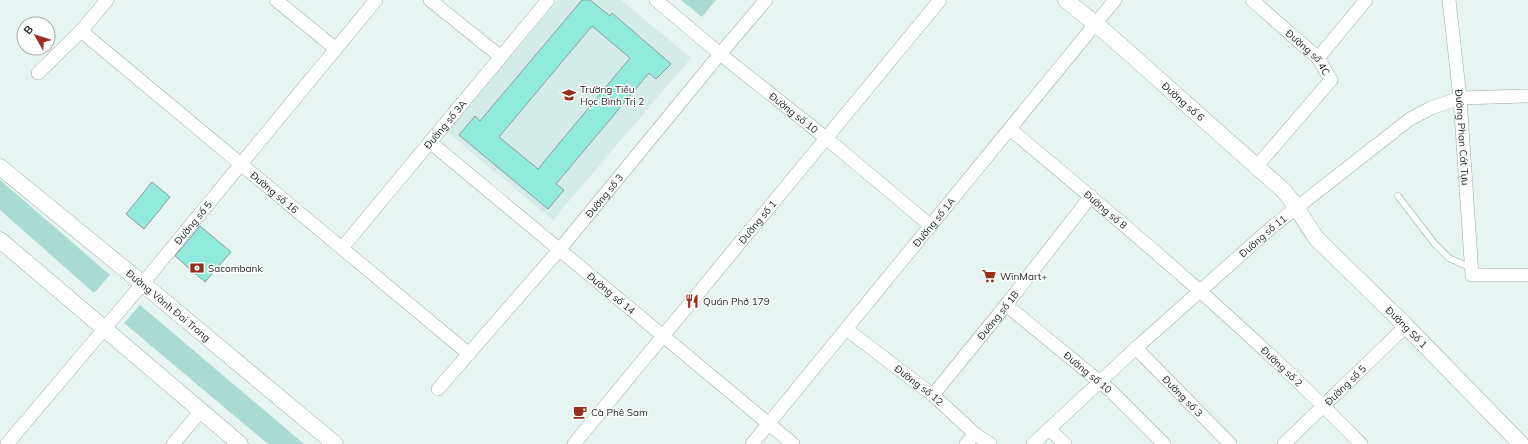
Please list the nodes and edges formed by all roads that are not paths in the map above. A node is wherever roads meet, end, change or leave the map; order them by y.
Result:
1 (107, 0) edge
2 (276, 0) edge
3 (376, 0) edge
4 (430, 0) edge
5 (548, 0) edge
6 (656, 0) edge
7 (766, 0) edge
8 (940, 0) edge
9 (1066, 0) edge
10 (1115, 0) edge
11 (1366, 0) edge
12 (1449, 0) edge
13 (1254, 1) edge
14 (1096, 24) junction
15 (81, 31) junction
16 (336, 49) junction
17 (720, 54) junction
18 (501, 57) junction
19 (1318, 58) junction
20 (38, 73) dead end
21 (1528, 96) edge
22 (1460, 98) junction
23 (1010, 129) junction
24 (826, 138) junction
25 (430, 142) junction
26 (241, 164) junction
27 (1257, 166) junction
28 (0, 167) edge
29 (1091, 196) junction
30 (1398, 196) dead end
31 (1297, 207) junction
32 (931, 226) junction
33 (0, 240) edge
34 (342, 248) junction
35 (560, 249) junction
36 (1472, 272) junction
37 (1528, 275) edge
38 (142, 283) junction
39 (1201, 291) junction
40 (1006, 305) junction
41 (1406, 326) junction
42 (104, 328) junction
43 (846, 328) junction
44 (664, 336) junction
45 (1136, 348) junction
46 (469, 354) junction
47 (1100, 381) junction
48 (438, 389) dead end
49 (933, 395) junction
50 (1324, 406) junction
51 (201, 411) junction
52 (769, 423) junction
53 (1049, 429) junction
54 (975, 434) junction
55 (5, 441) edge
56 (174, 444) edge
57 (240, 444) edge
58 (335, 444) edge
59 (574, 444) edge
60 (752, 444) edge
61 (793, 444) edge
62 (966, 444) edge
63 (990, 444) edge
64 (1033, 444) edge
65 (1065, 444) edge
66 (1164, 444) edge
67 (1230, 444) edge
68 (1284, 444) edge
69 (1361, 444) edge
70 (1521, 444) edge

1 - 15 street
2 - 16 street
3 - 16 street, Đường số 5
4 - 18 street
5 - 18 street, Đường số 3A
6 - 17 street, Đường số 10
7 - 17 street, Đường số 3
8 - 24 street, Đường số 1
9 - 14 street, Đường số 6
10 - 14 street, Đường số 1A
11 - 19 street
12 - 22 street, Đường Phan Cát Tựu
13 - 19 street, Đường số 4C
14 - 23 street, Đường số 1A
14 - 27 street, Đường số 6
15 - 20 street
15 - 26 street, Đường số 16
16 - 26 street, Đường số 5
17 - 24 street, Đường số 10
17 - 35 street, Đường số 3
18 - 25 street, Đường số 3A
19 - 27 street, Đường số 4C
21 - 22 street, Đường số 11
22 - 31 street, Đường số 11
22 - 36 street, Đường Phan Cát Tựu
23 - 29 street, Đường số 8
23 - 32 street, Đường số 1A
24 - 32 street, Đường số 10
24 - 44 street, Đường số 1
25 - 34 street, Đường số 3A
25 - 35 street, Đường số 14
26 - 34 street, Đường số 16
26 - 38 street, Đường số 5
27 - 31 street, Đường số 6
28 - 38 street, Đường Vành Đai Trong
29 - 39 street, Đường số 8
29 - 40 street, Đường số 1B
30 - 36 lane
31 - 39 street, Đường số 11
31 - 41 street, Đường Số 1
32 - 43 street, Đường số 1A
33 - 42 street
34 - 46 street, Đường số 16
35 - 44 street, Đường số 14
35 - 46 street, Đường số 3
36 - 37 street
38 - 42 street, Đường số 5
38 - 58 street, Đường Vành Đai Trong
39 - 45 street, Đường số 11
39 - 50 street, Đường số 2
40 - 47 street, Đường số 10
40 - 49 street, Đường số 1B
41 - 50 street, Đường số 5
41 - 70 street, Đường Số 1
42 - 51 street
42 - 55 street, Đường số 5
43 - 49 street, Đường số 12
43 - 52 street, Đường số 1A
44 - 52 street, Đường số 14
44 - 59 street, Đường số 1
45 - 47 street, Đường số 11
45 - 67 street, Đường số 3
46 - 48 street, Đường số 3
47 - 53 street, Đường số 11
47 - 66 street, Đường số 10
49 - 54 street, Đường số 12
50 - 68 street, Đường số 5
50 - 69 street, Đường số 2
51 - 56 street
51 - 57 street
52 - 60 street, Đường số 1A
52 - 61 street, Đường số 14
53 - 64 street, Đường số 11
53 - 65 street
54 - 62 street
54 - 63 street, Đường số 12

